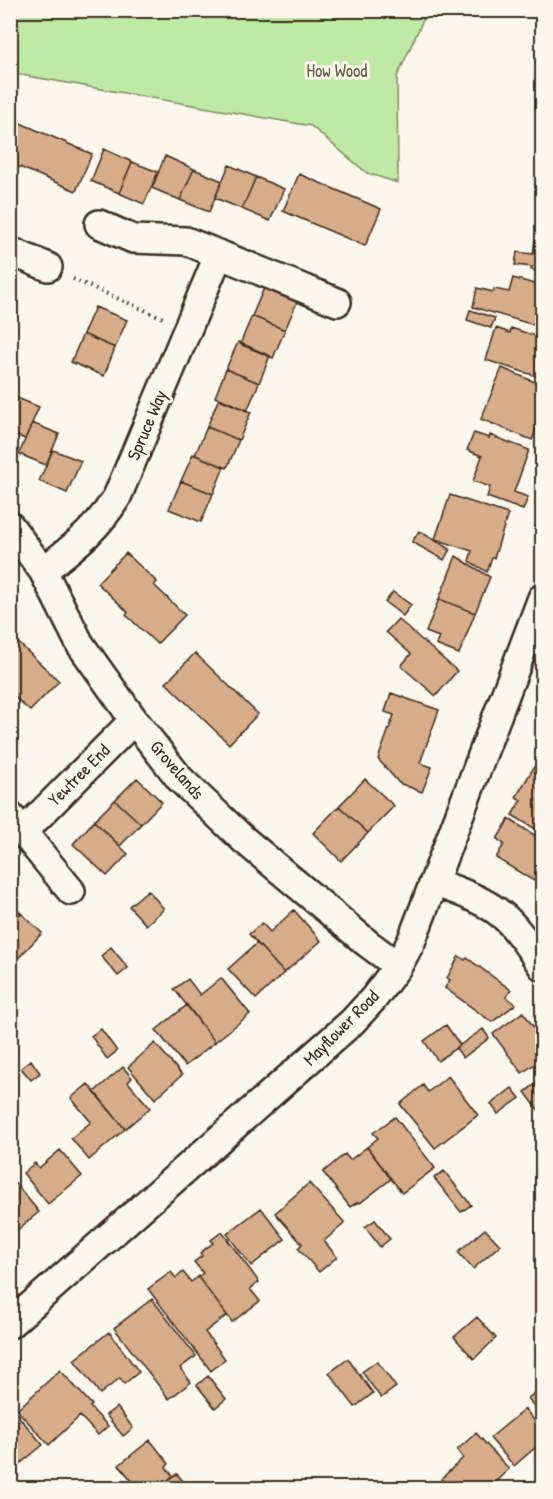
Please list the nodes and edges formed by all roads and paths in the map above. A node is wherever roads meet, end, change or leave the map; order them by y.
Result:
1 (99, 224) dead end
2 (10, 251) edge
3 (219, 254) junction
4 (48, 267) joint
5 (337, 302) dead end
6 (188, 328) junction
7 (10, 526) edge
8 (42, 571) junction
9 (543, 598) edge
10 (134, 720) junction
11 (17, 823) edge
12 (435, 883) junction
13 (71, 891) dead end
14 (399, 966) junction
15 (543, 966) edge
16 (10, 1324) edge

1 - 3 street
2 - 4 street
3 - 5 street
3 - 6 street, Spruce Way
4 - 6 path
6 - 8 street, Spruce Way
7 - 8 street, Grovelands
8 - 10 street, Grovelands
9 - 12 street, Mayflower Road
10 - 11 street, Yewtree End
10 - 14 street, Grovelands
11 - 13 street, Yewtree End
12 - 14 street, Mayflower Road
12 - 15 street
14 - 16 street, Mayflower Road

